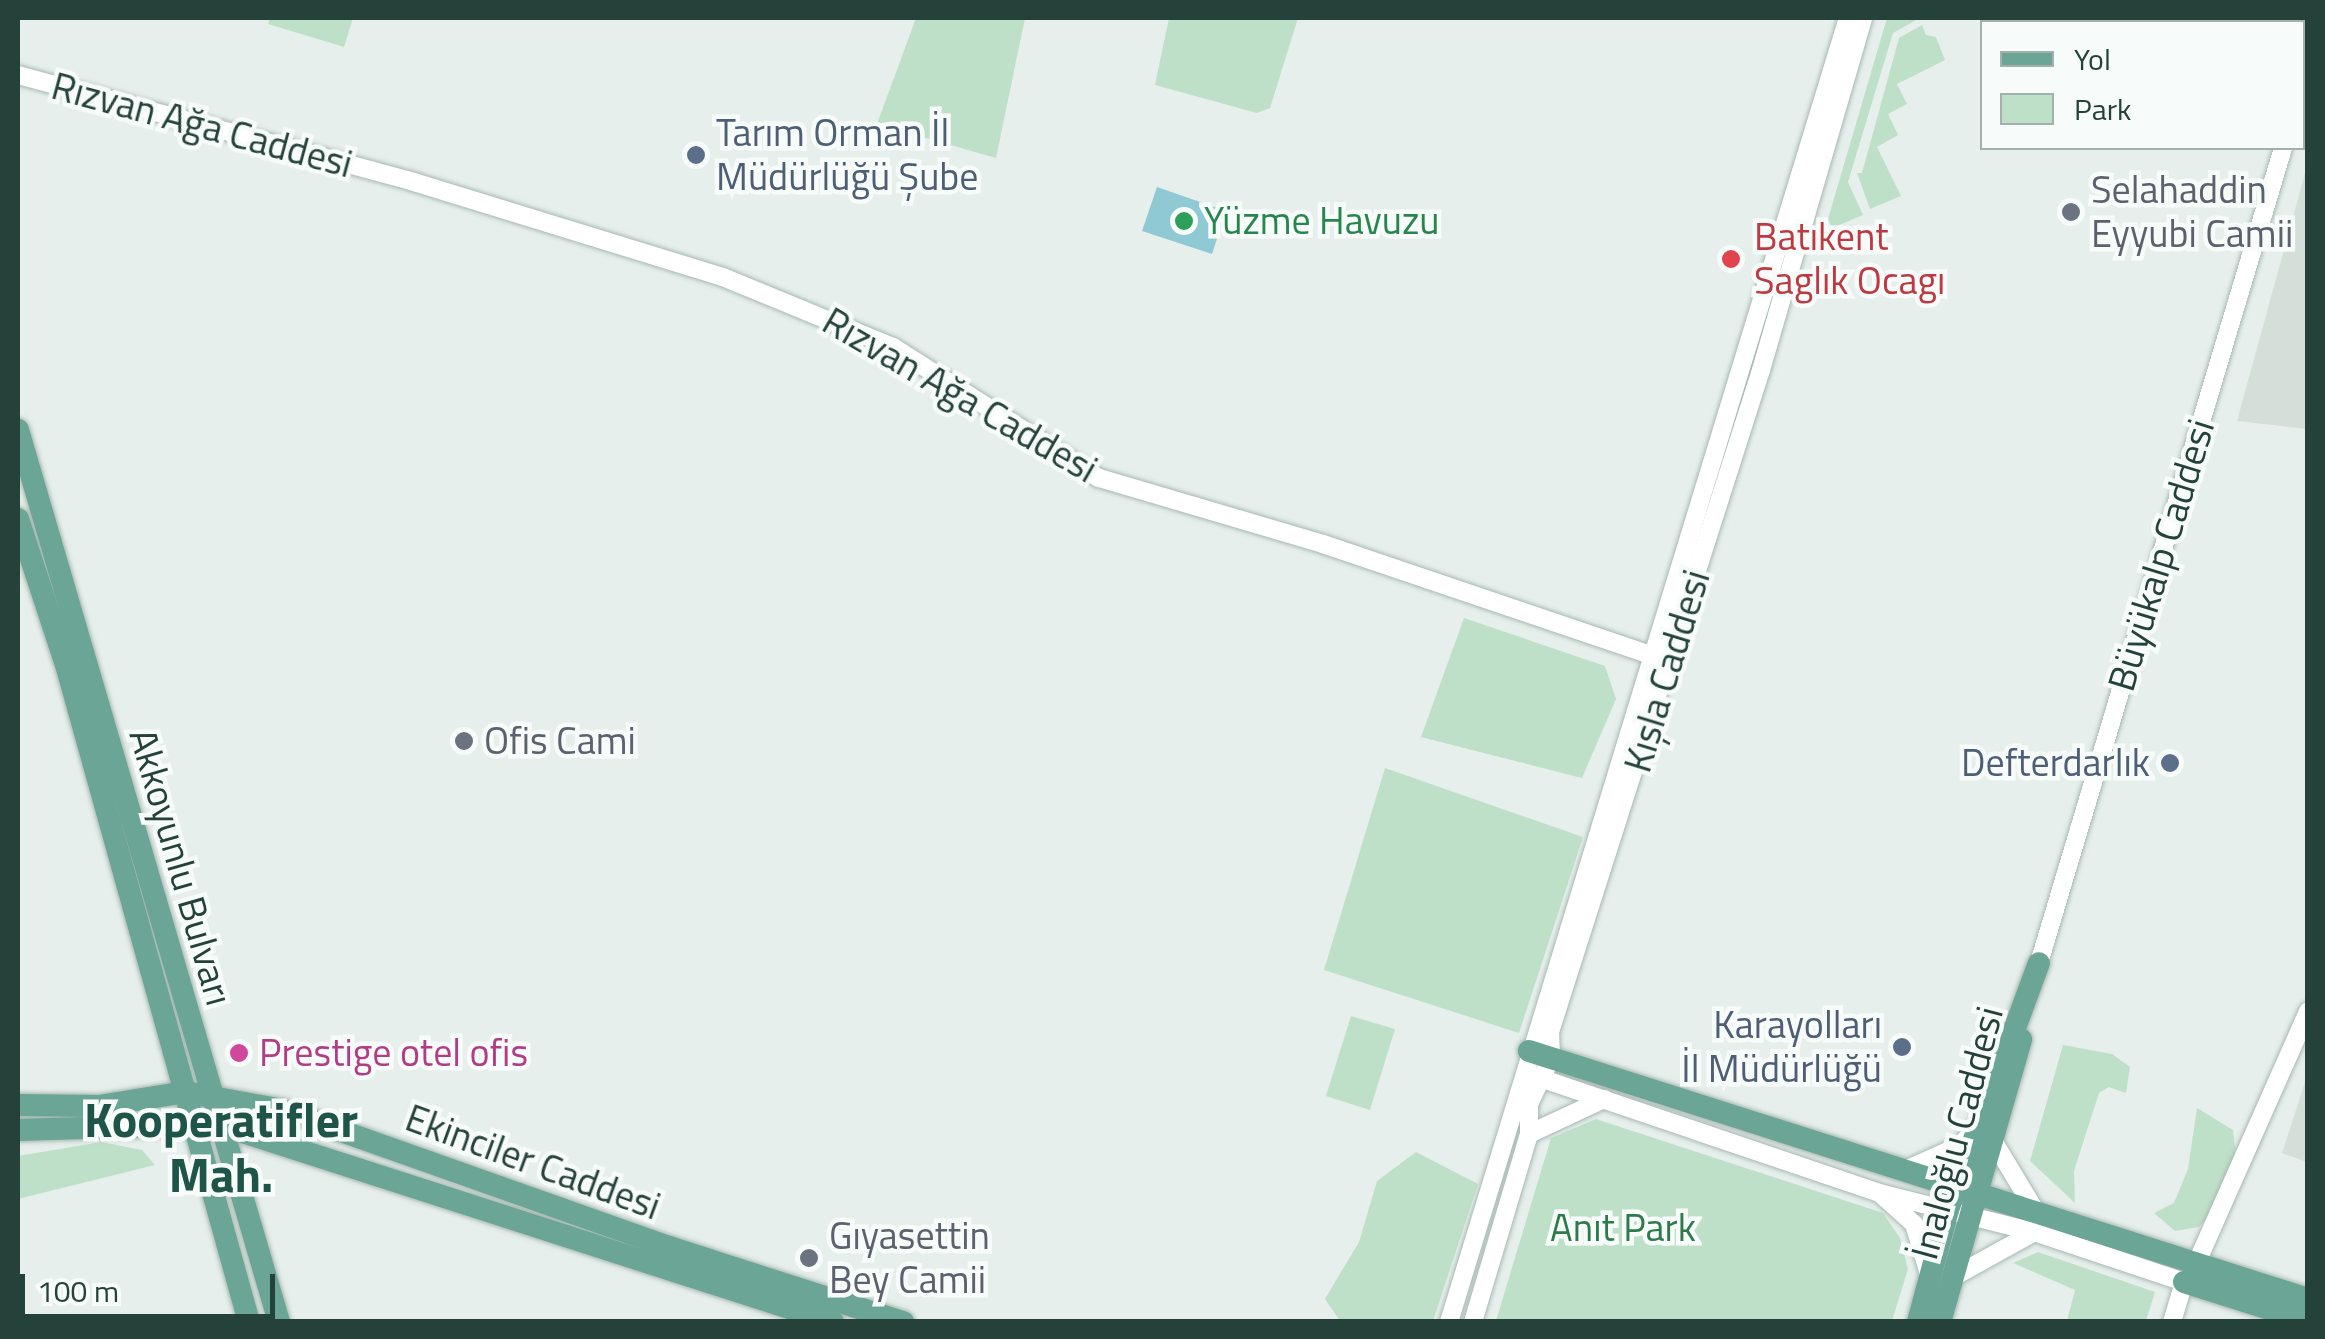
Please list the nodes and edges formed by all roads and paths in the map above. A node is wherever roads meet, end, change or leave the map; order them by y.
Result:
1 (1848, 18) edge
2 (1863, 18) edge
3 (18, 75) edge
4 (2282, 150) edge
5 (18, 430) edge
6 (18, 520) edge
7 (1662, 659) junction
8 (2039, 962) junction
9 (2308, 1012) edge
10 (1537, 1065) junction
11 (196, 1092) junction
12 (1604, 1100) junction
13 (18, 1105) edge
14 (192, 1122) junction
15 (218, 1124) junction
16 (1978, 1128) junction
17 (18, 1130) edge
18 (1529, 1134) junction
19 (1995, 1144) junction
20 (1910, 1168) junction
21 (1967, 1187) junction
22 (1879, 1193) junction
23 (1948, 1210) junction
24 (1972, 1218) junction
25 (2035, 1222) junction
26 (2197, 1262) junction
27 (1956, 1276) junction
28 (1930, 1280) junction
29 (2184, 1282) junction
30 (2308, 1299) edge
31 (2308, 1321) edge
32 (249, 1322) edge
33 (278, 1322) edge
34 (833, 1322) edge
35 (902, 1322) edge
36 (1449, 1322) edge
37 (1473, 1322) edge
38 (1918, 1322) edge
39 (1940, 1322) edge
40 (2172, 1322) edge

1 - 7 street
2 - 7 street, Kışla Caddesi
3 - 7 street, Rızvan Ağa Caddesi
4 - 8 street, Büyükalp Caddesi
5 - 11 main road, Akkoyunlu Bulvarı
6 - 11 main road, Akkoyunlu Bulvarı
7 - 10 street, Kışla Caddesi
8 - 16 main road
8 - 19 main road, İnaloğlu Caddesi
9 - 26 street
10 - 12 street
10 - 18 street, Kışla Caddesi
10 - 20 main road
10 - 36 street
11 - 13 main road, Ekinciler Caddesi
11 - 14 main road, Akkoyunlu Bulvarı
11 - 15 main road, Akkoyunlu Bulvarı
11 - 35 main road, Ekinciler Caddesi
12 - 18 street
12 - 22 street
14 - 15 main road, Ekinciler Caddesi
14 - 17 main road, Ekinciler Caddesi
14 - 32 main road, Akkoyunlu Bulvarı
15 - 33 main road, Akkoyunlu Bulvarı
15 - 34 main road, Ekinciler Caddesi
16 - 20 street
16 - 21 main road
18 - 37 street, Kışla Caddesi
19 - 21 main road, İnaloğlu Caddesi
19 - 25 street
20 - 21 main road
21 - 23 main road
21 - 24 main road, İnaloğlu Caddesi
21 - 25 main road
22 - 23 street
22 - 28 street
23 - 24 street
23 - 28 main road
24 - 25 street
24 - 27 main road, İnaloğlu Caddesi
25 - 26 main road
25 - 27 street
25 - 29 street
26 - 30 main road
27 - 39 main road, İnaloğlu Caddesi
28 - 38 main road
29 - 31 main road
29 - 40 street

